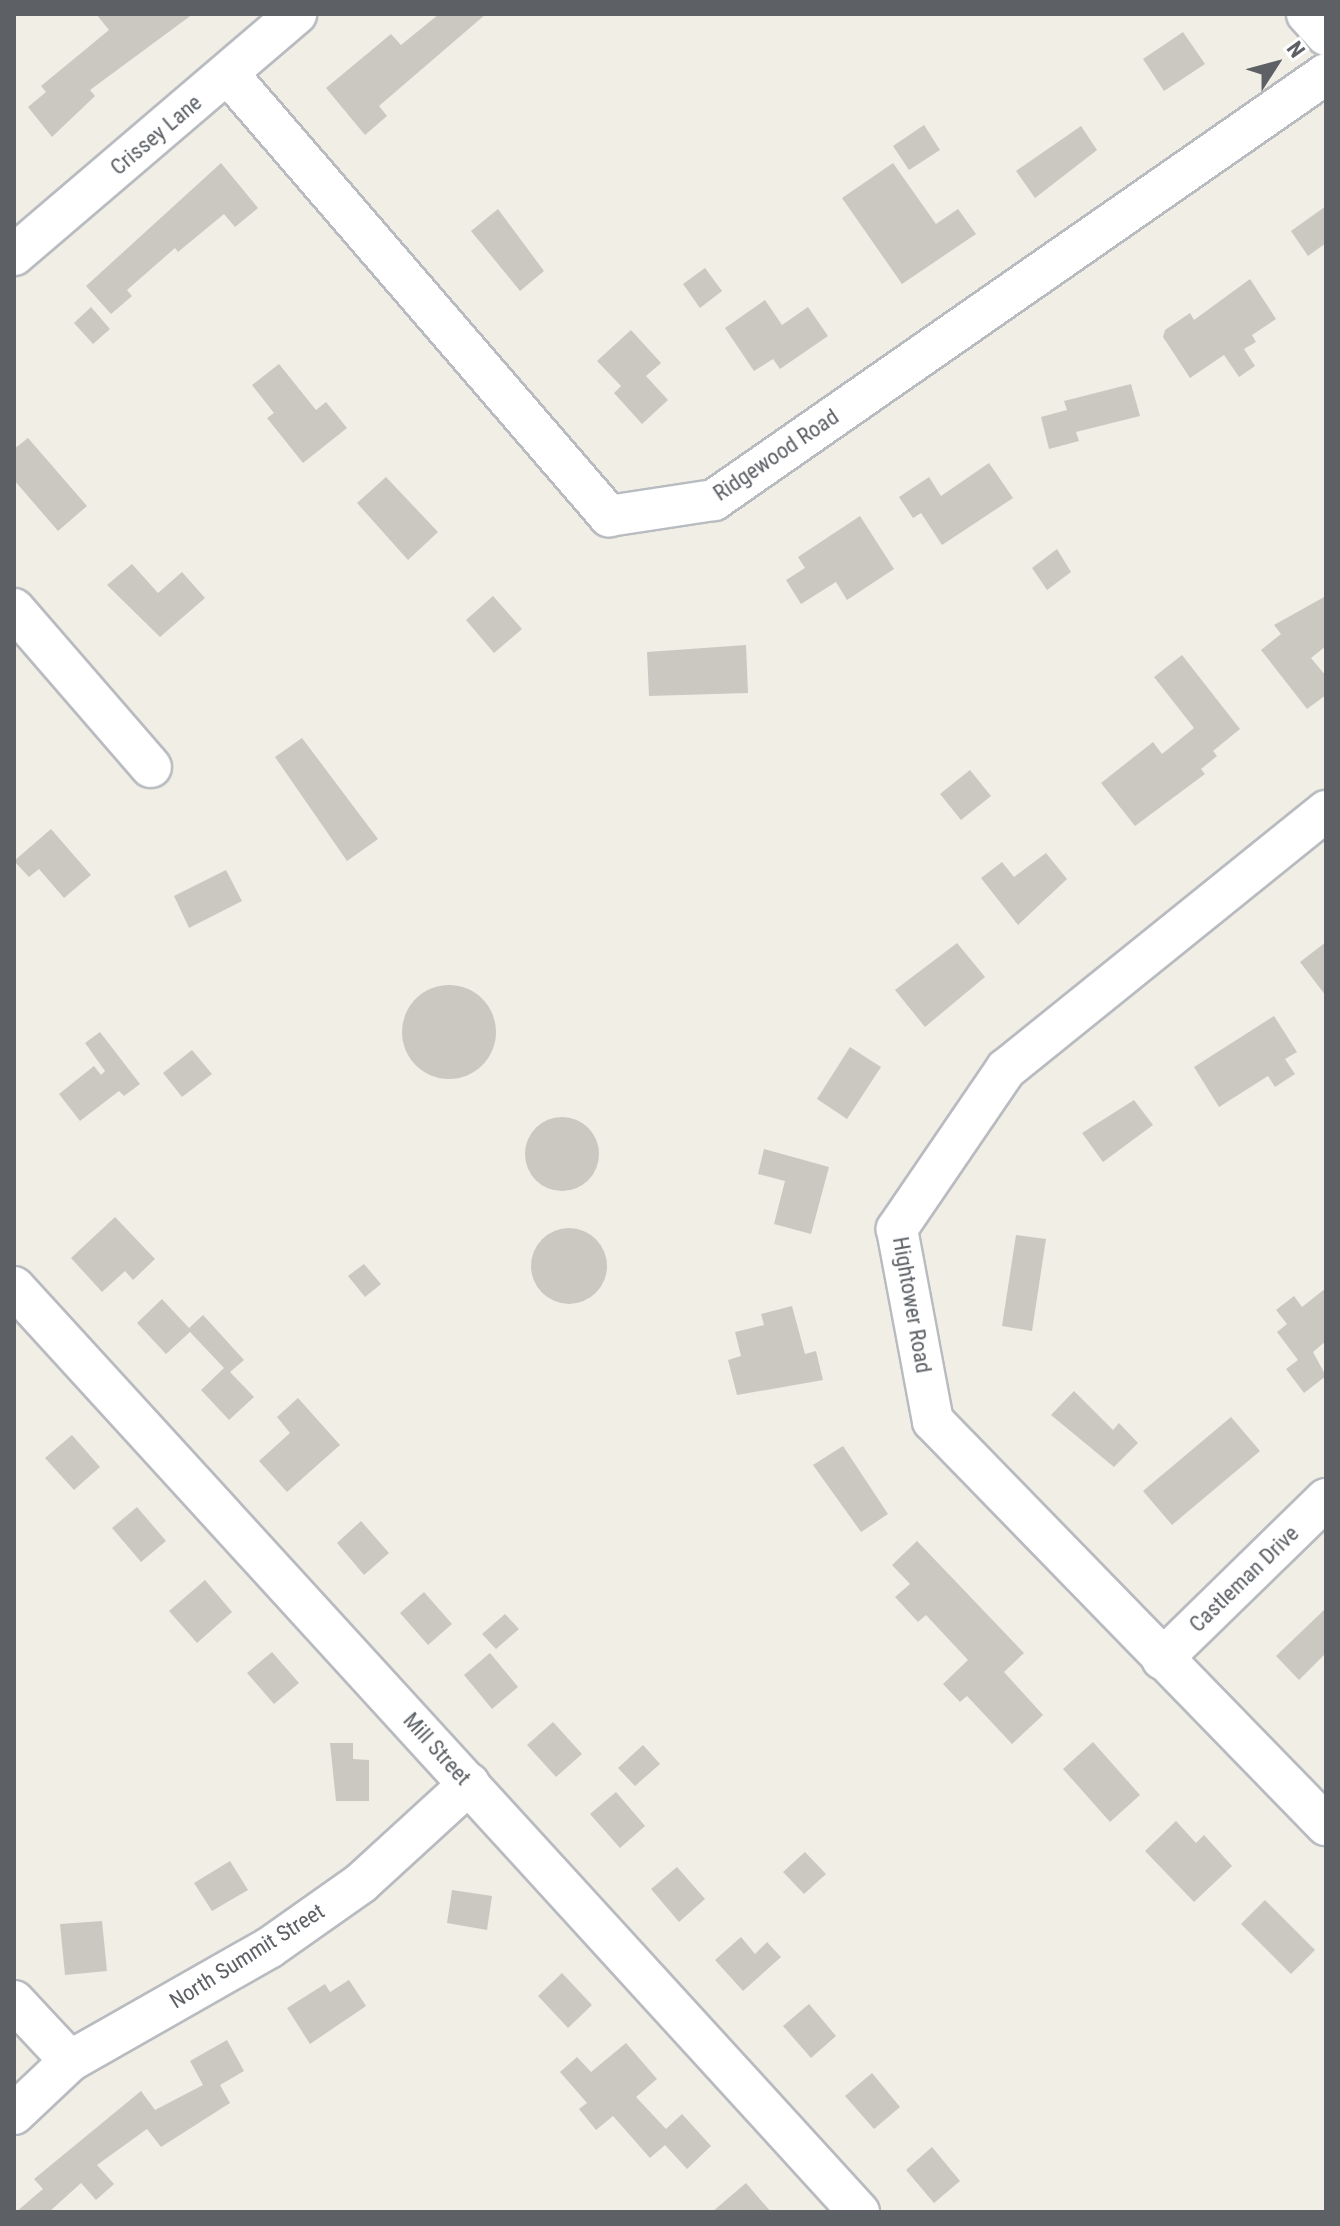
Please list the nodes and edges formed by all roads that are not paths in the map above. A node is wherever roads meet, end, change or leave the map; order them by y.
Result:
1 (296, 14) edge
2 (1307, 14) edge
3 (1326, 35) edge
4 (228, 74) junction
5 (1326, 74) edge
6 (14, 255) edge
7 (14, 609) edge
8 (151, 767) dead end
9 (1326, 811) edge
10 (14, 1287) edge
11 (1326, 1499) edge
12 (1162, 1659) junction
13 (469, 1784) junction
14 (1326, 1825) edge
15 (14, 2001) edge
16 (70, 2061) junction
17 (14, 2114) edge
18 (859, 2212) edge

1 - 4 street, Crissey Lane
2 - 3 street
4 - 5 street, Ridgewood Road
4 - 6 street, Crissey Lane
7 - 8 street
9 - 12 street, Hightower Road
10 - 13 street, Mill Street
11 - 12 street, Castleman Drive
12 - 14 street, Hightower Road
13 - 16 street, North Summit Street
13 - 18 street, Mill Street
15 - 16 street
16 - 17 street, North Summit Street

